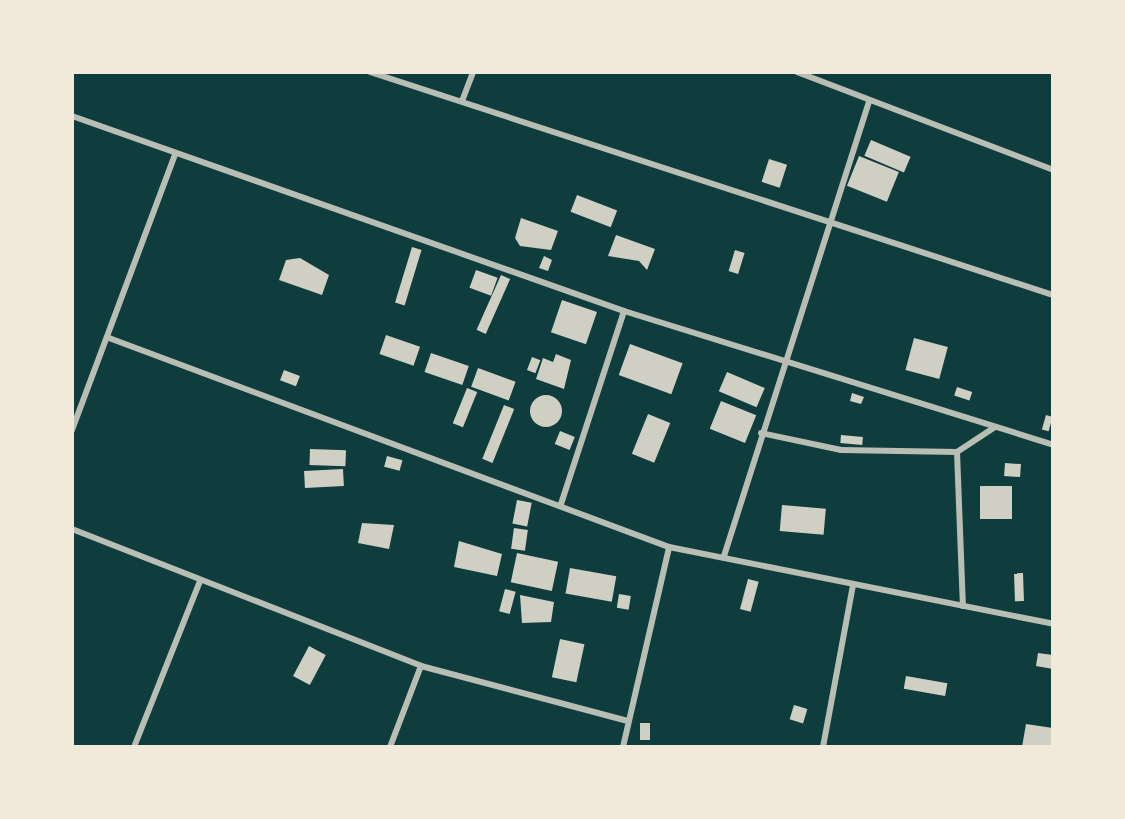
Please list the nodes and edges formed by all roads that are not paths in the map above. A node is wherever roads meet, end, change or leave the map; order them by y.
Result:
1 (370, 72) edge
2 (473, 72) edge
3 (797, 72) edge
4 (462, 101) junction
5 (869, 101) junction
6 (72, 116) edge
7 (175, 154) junction
8 (1053, 170) edge
9 (826, 218) junction
10 (1053, 295) edge
11 (624, 311) junction
12 (109, 338) junction
13 (783, 360) junction
14 (995, 427) junction
15 (72, 430) edge
16 (761, 433) junction
17 (1053, 445) edge
18 (957, 452) junction
19 (561, 504) junction
20 (72, 529) edge
21 (669, 547) junction
22 (724, 556) junction
23 (200, 581) junction
24 (853, 585) junction
25 (963, 606) junction
26 (1053, 624) edge
27 (421, 666) junction
28 (627, 721) junction
29 (134, 747) edge
30 (390, 747) edge
31 (623, 747) edge
32 (823, 747) edge

1 - 4 street
2 - 4 street
3 - 5 street
4 - 9 street
5 - 8 street
5 - 9 street
6 - 7 street
7 - 11 street
7 - 12 street
9 - 10 street
9 - 13 street
11 - 13 street
11 - 19 street
12 - 15 street
12 - 19 street
13 - 14 street
13 - 16 street
14 - 17 street
14 - 18 street
16 - 18 street
16 - 22 street
18 - 25 street
19 - 21 street
20 - 23 street
21 - 22 street
21 - 28 street
22 - 24 street
23 - 27 street
23 - 29 street
24 - 25 street
24 - 32 street
25 - 26 street
27 - 28 street
27 - 30 street
28 - 31 street

